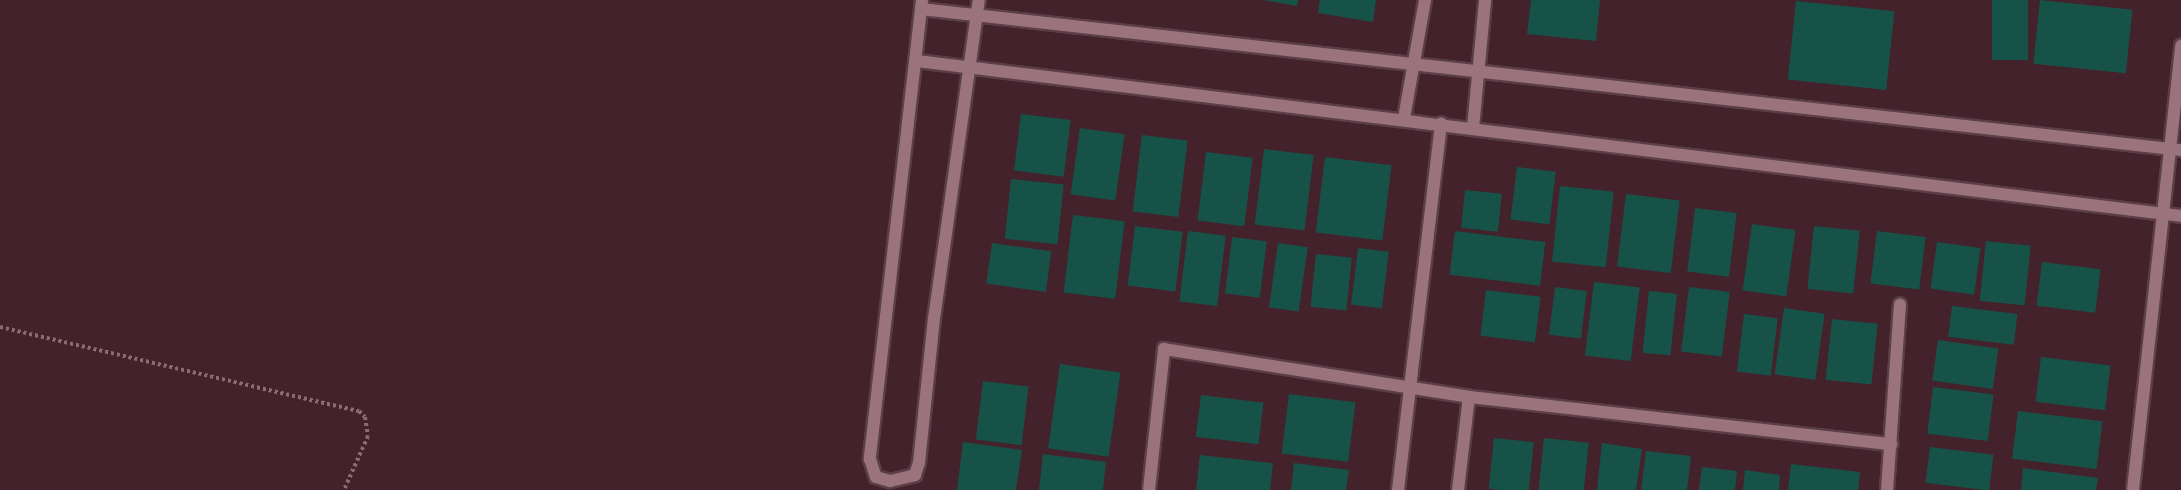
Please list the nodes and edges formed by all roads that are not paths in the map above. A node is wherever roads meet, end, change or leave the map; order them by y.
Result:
1 (979, 0) edge
2 (1425, 0) edge
3 (1485, 0) edge
4 (922, 4) edge
5 (976, 16) junction
6 (2181, 46) edge
7 (917, 61) junction
8 (1411, 66) junction
9 (971, 67) junction
10 (1477, 72) junction
11 (1404, 118) junction
12 (1441, 124) junction
13 (1473, 128) junction
14 (2175, 149) edge
15 (2164, 213) junction
16 (2181, 216) edge
17 (1900, 304) dead end
18 (1412, 389) junction
19 (1469, 397) junction
20 (1891, 444) junction
21 (1149, 490) edge
22 (1398, 490) edge
23 (1458, 490) edge
24 (1887, 490) edge
25 (2133, 490) edge

1 - 5 street
2 - 8 street
3 - 10 street
4 - 5 street
4 - 7 street
5 - 8 street
5 - 9 street
6 - 14 street
7 - 9 street
7 - 9 street
8 - 10 street
8 - 11 street
9 - 11 street
10 - 13 street
10 - 14 street
11 - 12 street
12 - 13 street
12 - 18 street
13 - 15 street
14 - 15 street
15 - 16 street
15 - 25 street
17 - 20 street
18 - 19 street
18 - 21 street
18 - 22 street
19 - 20 street
19 - 23 street
20 - 24 street

